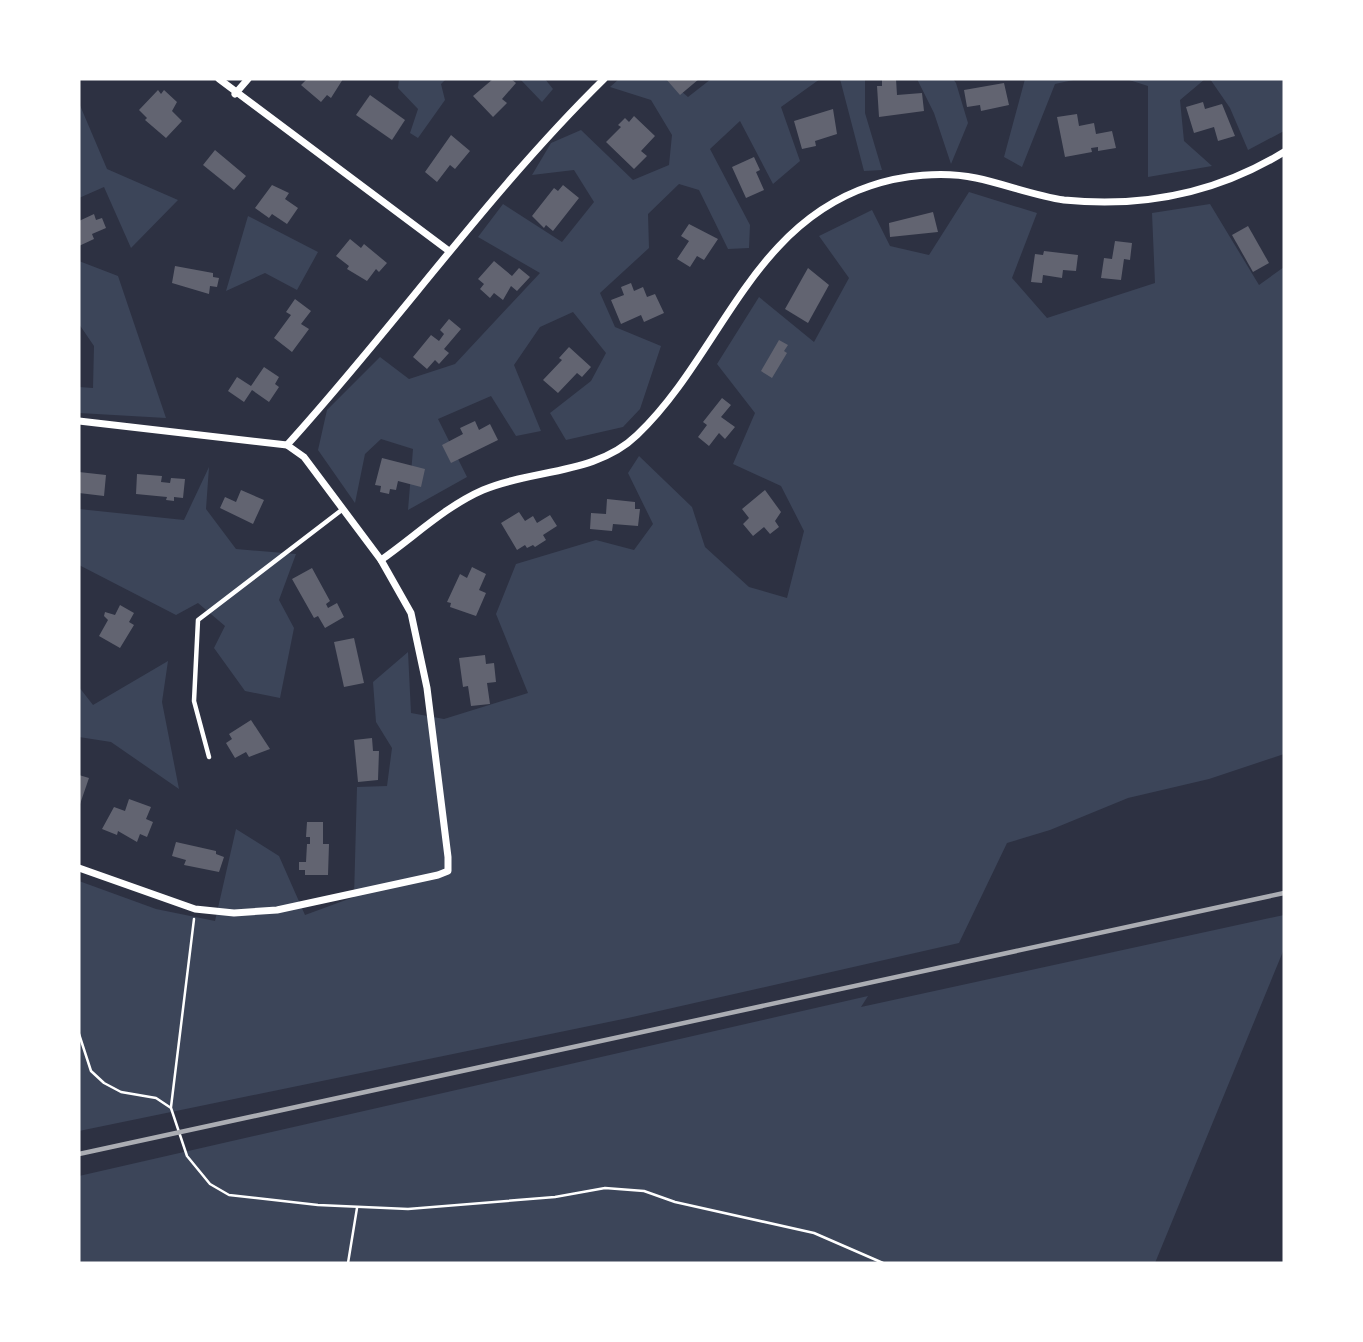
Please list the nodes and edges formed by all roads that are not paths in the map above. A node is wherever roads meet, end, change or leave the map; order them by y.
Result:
1 (219, 79) edge
2 (248, 79) edge
3 (604, 79) edge
4 (235, 94) junction
5 (1284, 152) edge
6 (449, 251) junction
7 (79, 421) edge
8 (288, 445) junction
9 (344, 508) junction
10 (381, 559) junction
11 (209, 757) dead end
12 (79, 867) edge

1 - 4 street
2 - 4 street
3 - 6 street
4 - 6 street
5 - 10 street
6 - 8 street
7 - 8 street
8 - 9 street
9 - 10 street
9 - 11 lane
10 - 12 street

